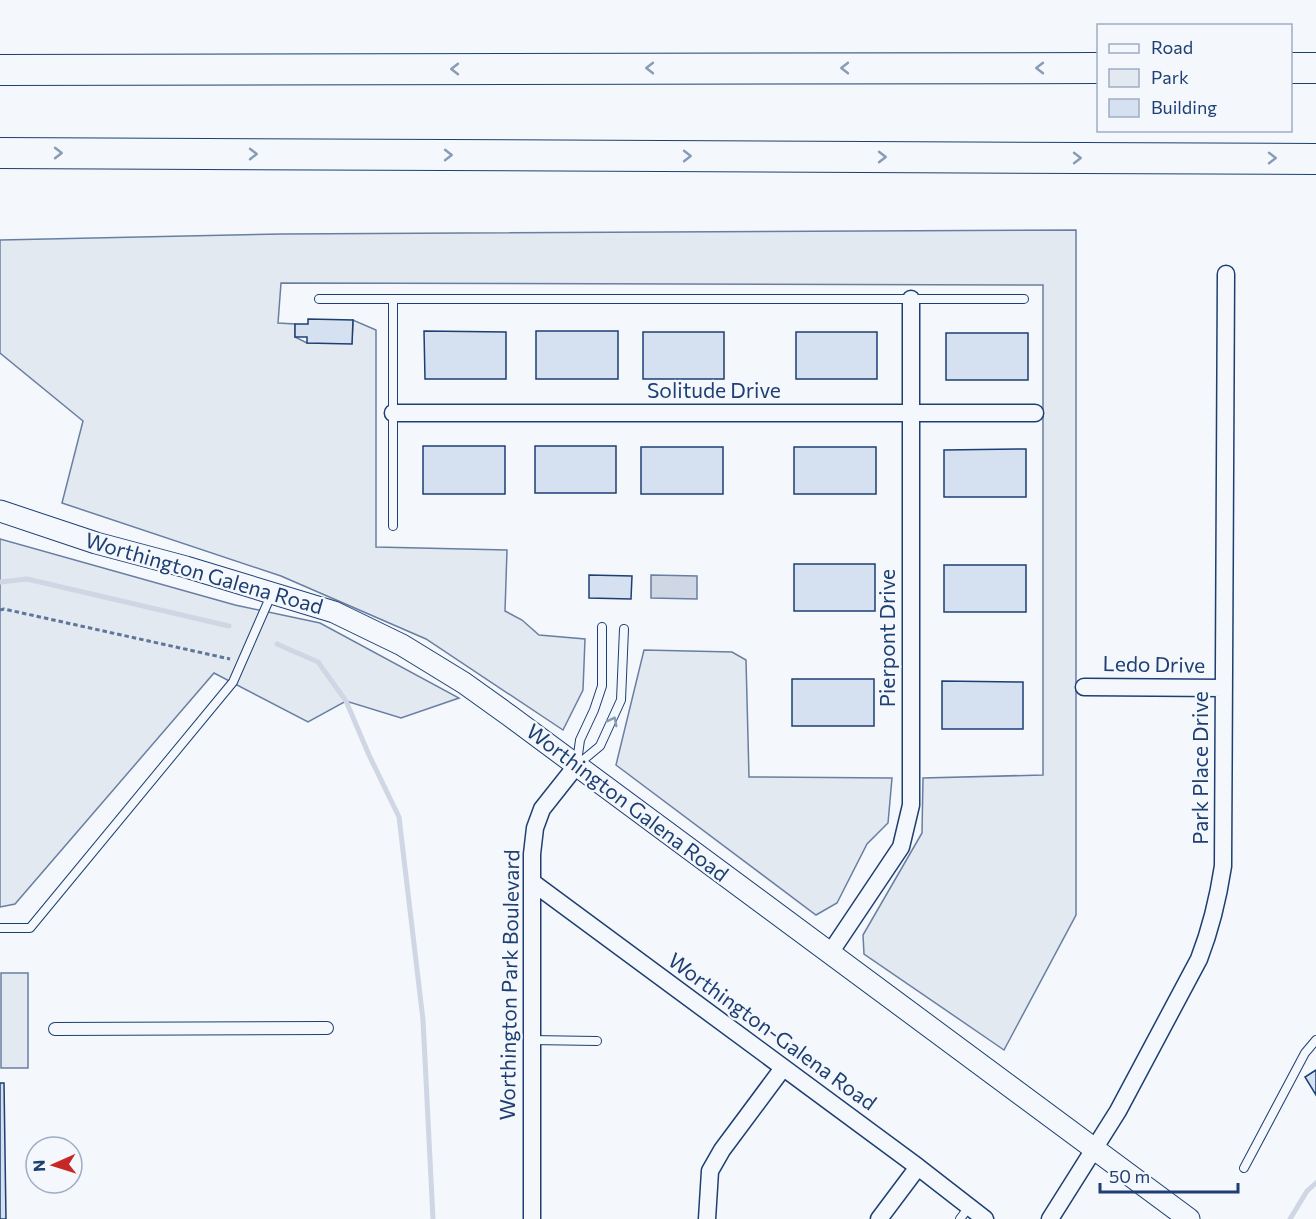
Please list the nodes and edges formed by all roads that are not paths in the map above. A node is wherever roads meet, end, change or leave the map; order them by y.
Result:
1 (1097, 68) edge
2 (1292, 68) edge
3 (1316, 68) edge
4 (0, 70) edge
5 (0, 153) edge
6 (1316, 159) edge
7 (1226, 274) dead end
8 (319, 299) dead end
9 (393, 299) junction
10 (911, 299) junction
11 (1024, 299) dead end
12 (393, 413) junction
13 (911, 413) junction
14 (1035, 413) dead end
15 (0, 511) edge
16 (393, 526) dead end
17 (272, 593) junction
18 (602, 627) dead end
19 (624, 629) dead end
20 (1084, 687) dead end
21 (1224, 688) junction
22 (576, 766) junction
23 (532, 882) junction
24 (0, 928) edge
25 (830, 953) junction
26 (327, 1028) dead end
27 (55, 1029) dead end
28 (531, 1040) junction
29 (1316, 1040) edge
30 (597, 1041) dead end
31 (783, 1068) junction
32 (1094, 1148) junction
33 (918, 1167) junction
34 (1244, 1168) dead end
35 (965, 1213) edge
36 (531, 1219) edge
37 (707, 1219) edge
38 (879, 1219) edge
39 (985, 1219) edge
40 (1050, 1219) edge
41 (1189, 1219) edge

1 -> 4 highway
2 - 3 highway
5 -> 6 highway
7 - 21 street, Park Place Drive
8 - 9 lane
9 - 10 lane
9 - 12 lane
10 - 11 lane
10 - 13 street, Pierpont Drive
12 - 13 street, Solitude Drive
12 - 16 lane
13 - 14 street, Solitude Drive
13 - 25 street, Pierpont Drive
15 - 17 street, Worthington Galena Road
17 - 22 street, Worthington Galena Road
17 - 24 lane
18 - 22 lane
22 -> 19 lane
20 - 21 street, Ledo Drive
21 - 32 street, Park Place Drive
22 - 23 street, Worthington Park Boulevard
22 - 25 street, Worthington Galena Road
23 - 28 street, Worthington Park Boulevard
23 - 31 street, Worthington-Galena Road
25 - 32 street, Worthington Galena Road
26 - 27 street
28 - 30 lane
28 - 36 street, Worthington Park Boulevard
29 - 34 lane
31 - 33 street, Worthington-Galena Road
31 - 37 street
32 - 40 street, Park Place Drive
32 - 41 street, Worthington Galena Road
33 - 35 street, Worthington-Galena Road
33 - 38 street
35 - 39 street, Worthington-Galena Road

